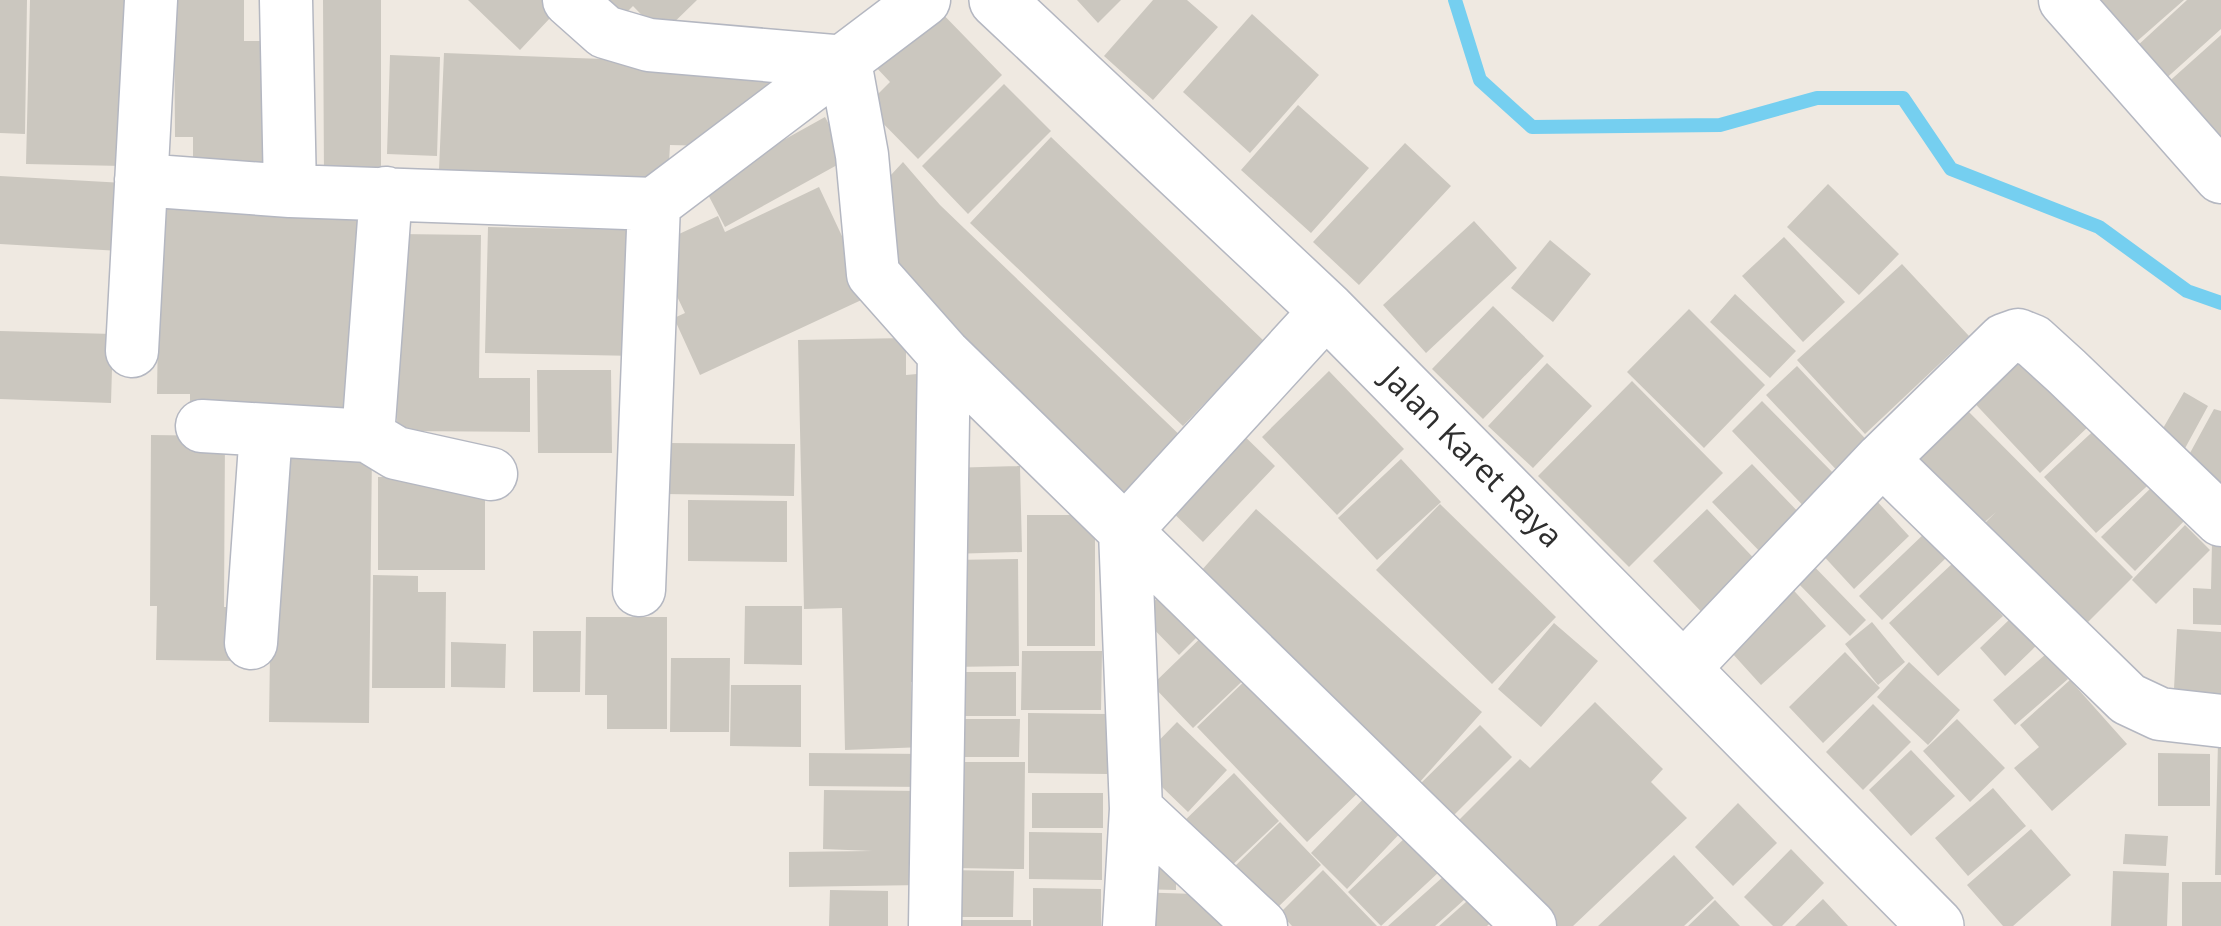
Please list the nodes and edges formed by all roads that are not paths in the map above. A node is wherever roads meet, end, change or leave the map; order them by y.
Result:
1 (151, 0) edge
2 (286, 0) edge
3 (569, 0) edge
4 (924, 0) edge
5 (997, 0) edge
6 (2066, 0) edge
7 (845, 62) junction
8 (2221, 176) edge
9 (141, 180) junction
10 (290, 191) junction
11 (386, 193) junction
12 (654, 204) junction
13 (1327, 310) junction
14 (132, 350) dead end
15 (944, 354) junction
16 (202, 426) dead end
17 (266, 432) junction
18 (368, 436) junction
19 (1882, 459) junction
20 (490, 474) dead end
21 (2221, 520) edge
22 (1124, 531) junction
23 (640, 590) dead end
24 (250, 643) dead end
25 (1683, 669) junction
26 (2221, 720) edge
27 (1136, 809) junction
28 (1262, 925) edge
29 (935, 926) edge
30 (1129, 926) edge
31 (1530, 926) edge
32 (1936, 926) edge

1 - 9 street
2 - 10 street
3 - 7 street
4 - 7 street
5 - 13 street, Jalan Karet Raya
6 - 8 street
7 - 12 street
7 - 15 street
9 - 10 street
9 - 14 street
10 - 11 street
11 - 12 street
11 - 18 street
12 - 23 street
13 - 22 street
13 - 25 street, Jalan Karet Raya
15 - 22 street
15 - 29 street
16 - 17 street
17 - 18 street
17 - 24 street
18 - 20 street
19 - 21 street
19 - 25 street
19 - 26 street
22 - 27 street
22 - 31 street
25 - 32 street, Jalan Karet Raya
27 - 28 street
27 - 30 street

